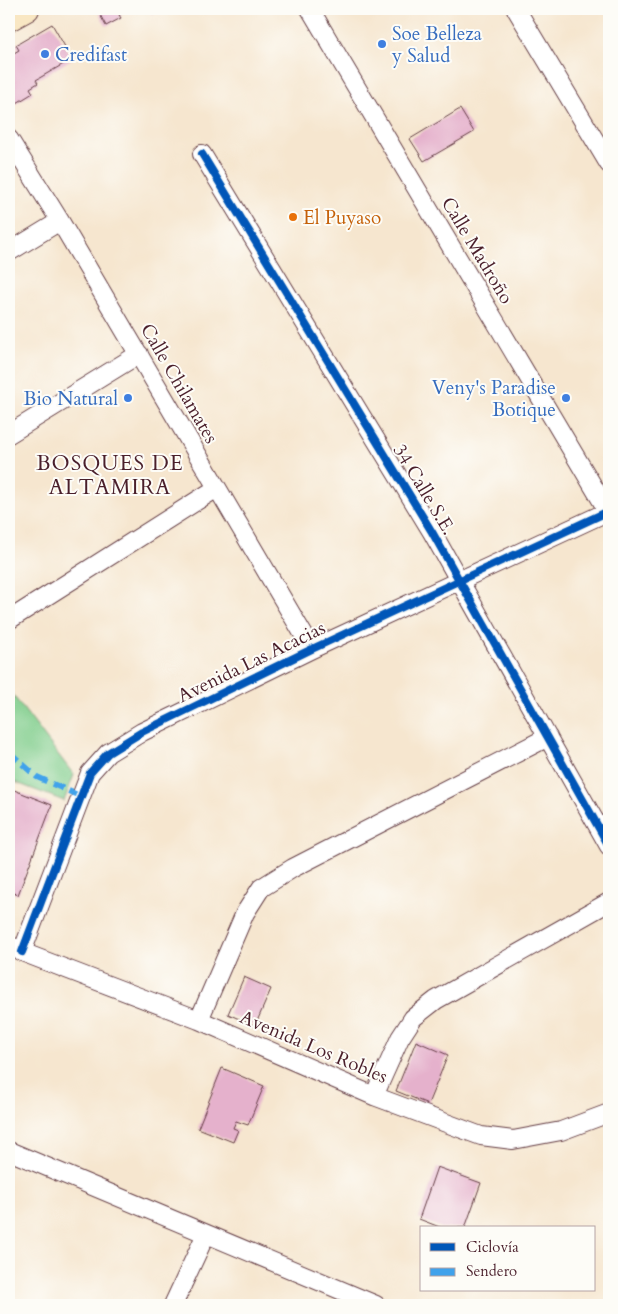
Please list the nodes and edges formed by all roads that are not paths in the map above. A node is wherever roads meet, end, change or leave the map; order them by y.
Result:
1 (26, 9) edge
2 (310, 9) edge
3 (516, 9) edge
4 (9, 20) edge
5 (9, 139) edge
6 (202, 154) dead end
7 (609, 164) edge
8 (60, 221) junction
9 (9, 252) edge
10 (138, 354) junction
11 (9, 434) edge
12 (217, 488) junction
13 (609, 512) edge
14 (459, 580) junction
15 (9, 620) edge
16 (312, 649) junction
17 (548, 738) junction
18 (609, 846) edge
19 (609, 902) edge
20 (15, 948) edge
21 (199, 1020) junction
22 (374, 1096) junction
23 (609, 1113) edge
24 (9, 1151) edge
25 (206, 1234) junction
26 (173, 1305) edge
27 (376, 1305) edge

1 - 4 main road
2 - 13 street, Calle Madroño
3 - 7 street
5 - 8 street, Calle Chilamates
6 - 14 street, 34 Calle S.E.
8 - 9 street
8 - 10 street, Calle Chilamates
10 - 11 street
10 - 12 street, Calle Chilamates
12 - 15 street
12 - 16 street, Calle Chilamates
13 - 14 street, Avenida Las Acacias
14 - 16 street, Avenida Las Acacias
14 - 17 street, 34 Calle S.E.
16 - 20 street, Avenida Las Acacias
17 - 18 street, 34 Calle S.E.
17 - 21 street
19 - 22 street
20 - 21 street, Avenida Los Robles
21 - 22 street, Avenida Los Robles
22 - 23 street, Avenida Los Robles
24 - 25 street
25 - 26 street
25 - 27 street

